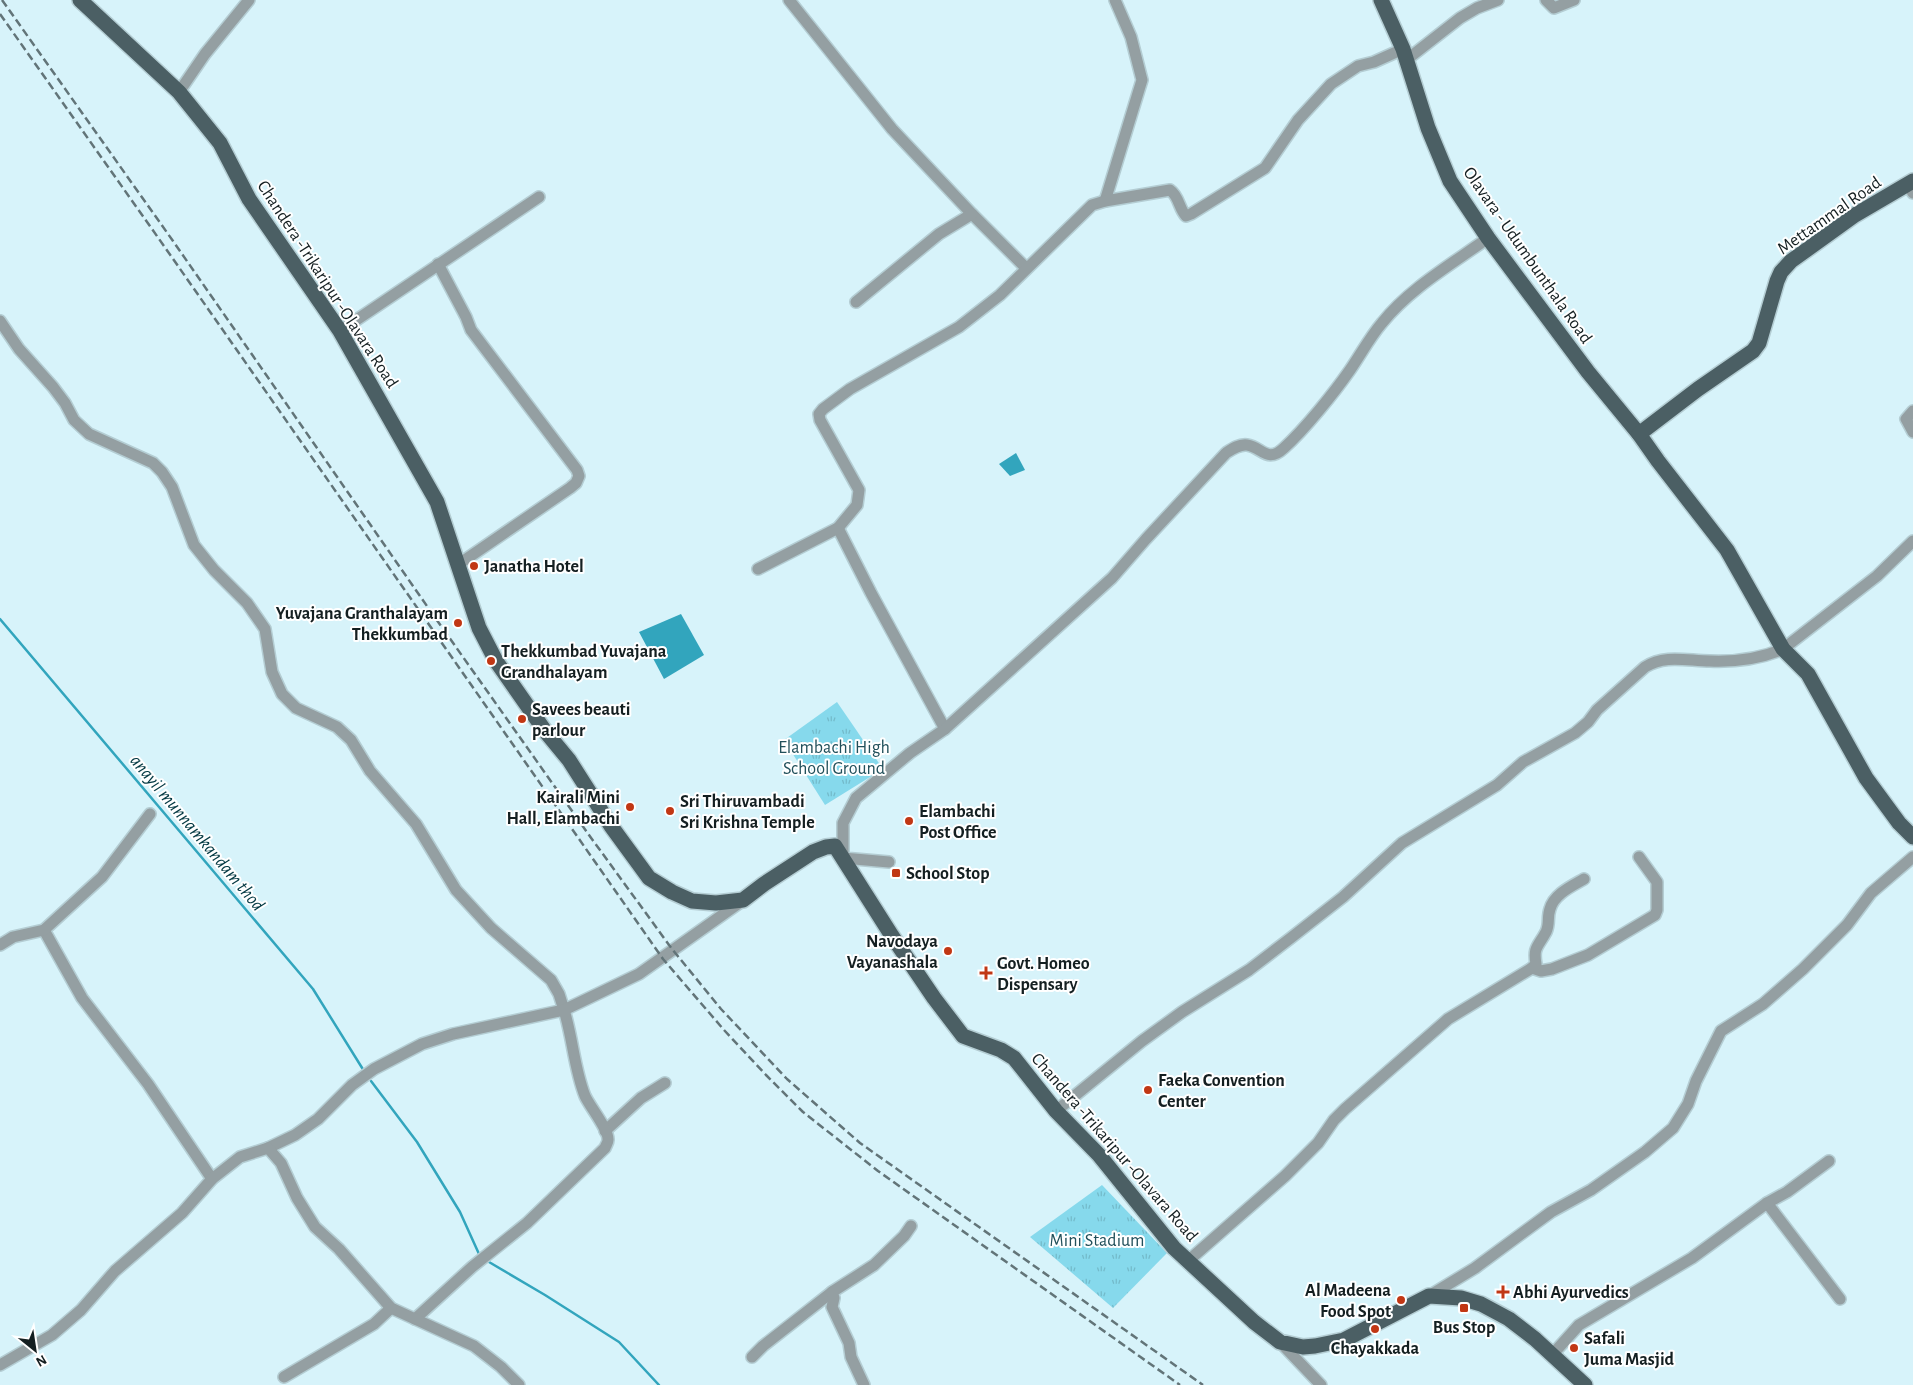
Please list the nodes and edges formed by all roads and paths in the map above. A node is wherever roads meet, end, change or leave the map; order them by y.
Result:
1 (249, 0) edge
2 (789, 0) edge
3 (1115, 0) edge
4 (1381, 0) edge
5 (1498, 0) edge
6 (1546, 0) edge
7 (1574, 0) edge
8 (89, 3) edge
9 (1404, 55) junction
10 (179, 92) junction
11 (1911, 186) edge
12 (540, 197) dead end
13 (1105, 201) junction
14 (972, 214) junction
15 (1488, 238) junction
16 (438, 264) junction
17 (1026, 268) junction
18 (856, 302) dead end
19 (0, 321) edge
20 (340, 331) junction
21 (1913, 411) edge
22 (1913, 432) edge
23 (1639, 434) junction
24 (838, 528) junction
25 (1913, 541) edge
26 (459, 564) junction
27 (758, 568) dead end
28 (1784, 649) junction
29 (945, 729) junction
30 (150, 814) dead end
31 (1913, 837) edge
32 (1639, 857) dead end
33 (1913, 857) edge
34 (844, 858) junction
35 (889, 862) dead end
36 (1584, 879) dead end
37 (743, 900) junction
38 (44, 930) junction
39 (0, 945) edge
40 (1532, 968) junction
41 (564, 1010) junction
42 (665, 1083) dead end
43 (1056, 1111) junction
44 (605, 1131) junction
45 (268, 1148) junction
46 (1829, 1161) dead end
47 (212, 1178) junction
48 (1767, 1204) junction
49 (912, 1226) dead end
50 (1188, 1261) junction
51 (832, 1292) junction
52 (1429, 1296) junction
53 (1840, 1299) dead end
54 (391, 1308) junction
55 (415, 1319) junction
56 (1280, 1342) junction
57 (1552, 1355) junction
58 (752, 1357) dead end
59 (0, 1365) edge
60 (284, 1377) dead end
61 (519, 1385) edge
62 (864, 1385) edge
63 (1321, 1385) edge
64 (1585, 1385) edge

1 - 10 street
2 - 14 street
3 - 13 street
4 - 9 main road, Olavara - Udumbunthala Road
5 - 9 street
6 - 7 street
8 - 10 main road, Chandera -Trikaripur -Olavara Road
9 - 13 street
9 - 15 main road, Olavara - Udumbunthala Road
10 - 20 main road, Chandera -Trikaripur -Olavara Road
11 - 23 main road, Mettammal Road
12 - 16 street
13 - 17 street
14 - 17 street
14 - 18 street
15 - 23 main road, Olavara - Udumbunthala Road
15 - 29 street
16 - 20 street
16 - 26 street
17 - 24 street
19 - 41 street
20 - 26 main road, Chandera -Trikaripur -Olavara Road
21 - 22 street
23 - 28 main road, Olavara - Udumbunthala Road
24 - 27 street
24 - 29 street
25 - 28 street
26 - 37 main road, Chandera -Trikaripur -Olavara Road
28 - 31 main road, Olavara - Udumbunthala Road
28 - 43 street
29 - 34 street
30 - 38 street
32 - 40 street
33 - 52 street
34 - 35 street
34 - 37 main road, Chandera -Trikaripur -Olavara Road
34 - 43 main road, Chandera -Trikaripur -Olavara Road
36 - 40 street
37 - 41 street
38 - 39 street
38 - 47 street
40 - 50 street
41 - 44 street
41 - 45 street
42 - 44 street
43 - 50 main road, Chandera -Trikaripur -Olavara Road
44 - 55 street
45 - 47 street
45 - 54 street
46 - 48 street
47 - 59 street
48 - 53 street
48 - 57 street
49 - 51 street
50 - 56 main road, Chandera -Trikaripur -Olavara Road
51 - 58 street
51 - 62 street
52 - 56 main road, Chandera -Trikaripur -Olavara Road
52 - 57 main road
54 - 55 street
54 - 60 street
55 - 61 street
56 - 63 street
57 - 64 main road

